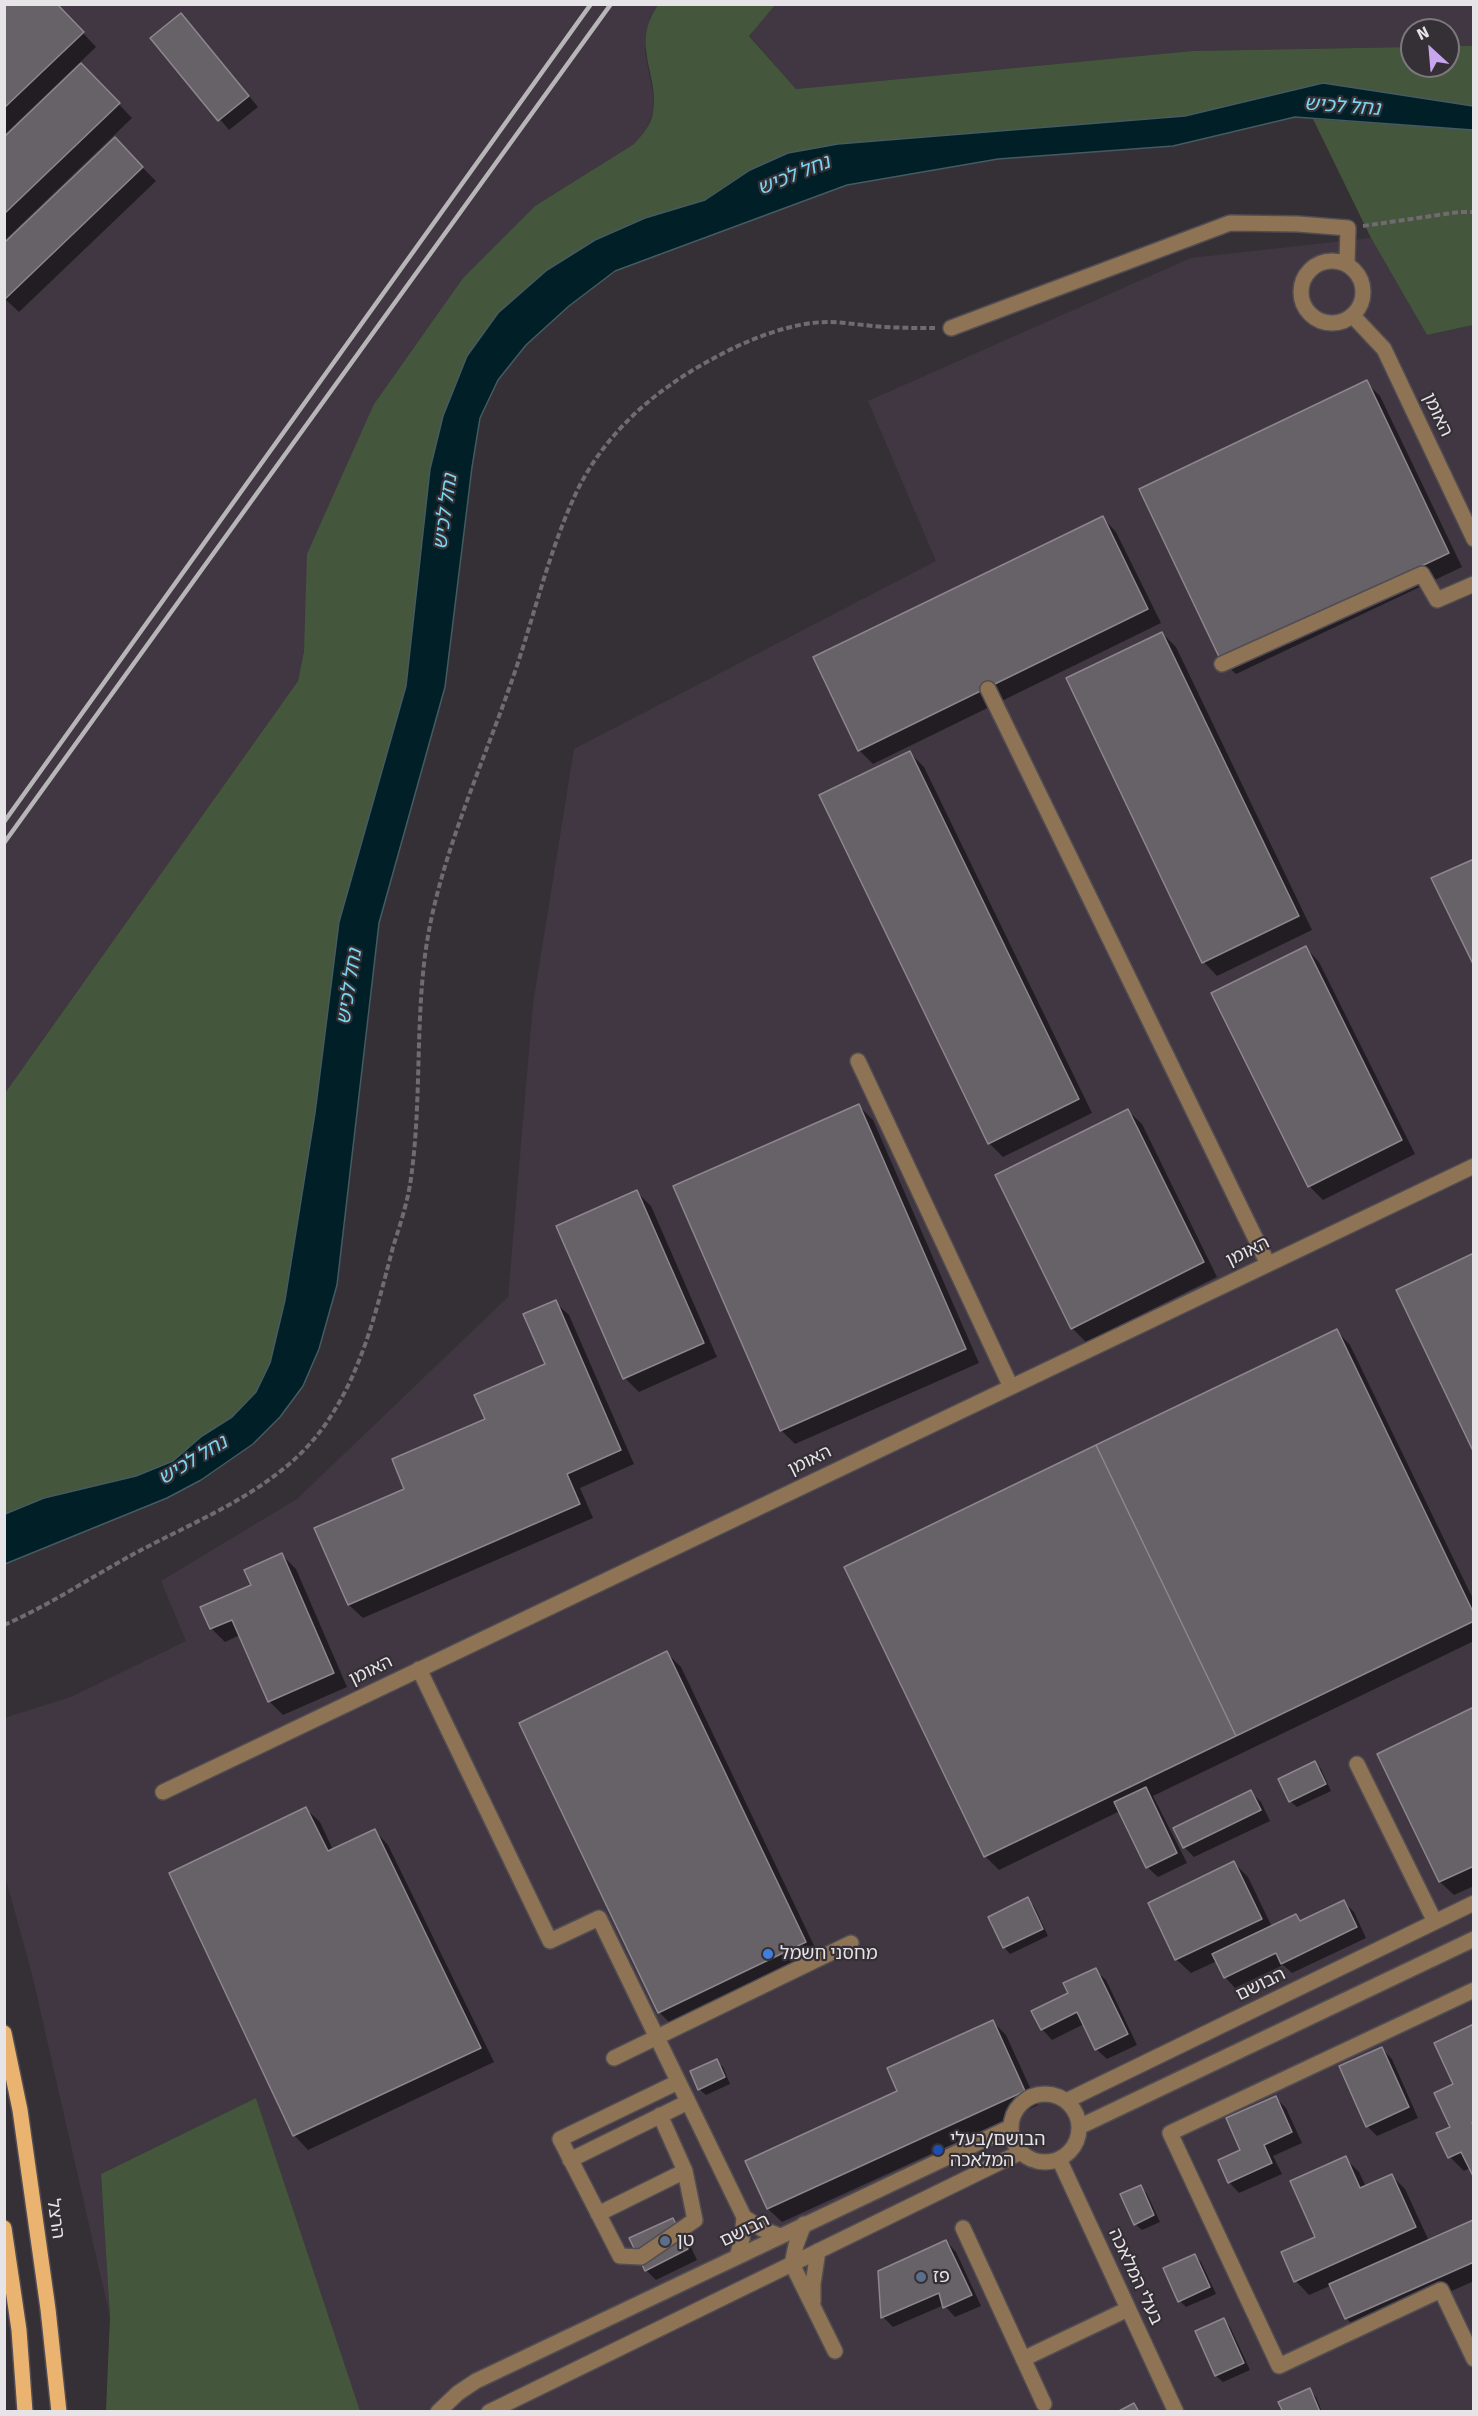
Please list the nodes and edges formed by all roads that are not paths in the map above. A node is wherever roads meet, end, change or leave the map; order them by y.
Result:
1 (1347, 264) junction
2 (1353, 316) junction
3 (951, 328) road end
4 (1473, 539) edge
5 (1473, 584) edge
6 (1222, 664) dead end
7 (988, 689) dead end
8 (858, 1061) dead end
9 (1473, 1166) edge
10 (1268, 1264) junction
11 (1011, 1387) junction
12 (419, 1669) junction
13 (1357, 1764) dead end
14 (163, 1792) dead end
15 (1473, 1903) edge
16 (1436, 1922) junction
17 (1473, 1939) edge
18 (851, 1943) dead end
19 (1473, 1990) edge
20 (4, 2033) edge
21 (657, 2038) junction
22 (614, 2058) dead end
23 (678, 2082) junction
24 (1066, 2101) junction
25 (688, 2102) junction
26 (660, 2115) junction
27 (1011, 2127) junction
28 (1079, 2127) junction
29 (1021, 2152) junction
30 (1059, 2159) junction
31 (570, 2160) junction
32 (686, 2171) junction
33 (598, 2214) junction
34 (744, 2217) junction
35 (804, 2224) junction
36 (4, 2228) edge
37 (963, 2228) dead end
38 (780, 2236) junction
39 (818, 2251) junction
40 (737, 2256) junction
41 (792, 2264) junction
42 (814, 2308) junction
43 (1128, 2309) junction
44 (835, 2351) dead end
45 (1023, 2359) junction
46 (1473, 2359) edge
47 (1044, 2404) dead end
48 (25, 2412) edge
49 (58, 2412) edge
50 (438, 2412) edge
51 (489, 2412) edge
52 (1176, 2412) edge

1 - 2 street
1 - 2 street
1 - 3 street
2 - 4 street, האומן
5 - 6 street
7 - 10 street
8 - 11 street
9 - 10 street, האומן
10 - 11 street, האומן
11 - 12 street, האומן
12 - 14 street, האומן
12 - 21 street
13 - 16 street
15 - 16 street, הבושם
16 - 24 street, הבושם
17 - 28 street
18 - 21 street
19 - 46 street
20 - 49 main road, הרצל
21 - 22 street
21 - 23 street
23 - 25 street
23 - 31 street
24 - 27 street
24 - 28 street
25 - 26 street
25 - 34 street
26 - 31 street
26 - 32 street
27 - 29 street
27 - 35 street, הבושם
28 - 30 street
29 - 30 street
29 - 39 street
30 - 43 street, בעלי המלאכה
31 - 33 street
32 - 33 street
32 - 33 street
34 - 38 street
34 - 40 street
35 - 38 street, הבושם
35 - 41 street
36 - 48 main road
37 - 45 street
38 - 40 street, הבושם
39 - 41 street
39 - 42 street
40 - 50 street, הבושם
41 - 42 street
41 - 51 street
42 - 44 street
43 - 45 street
43 - 52 street, בעלי המלאכה
45 - 47 street

